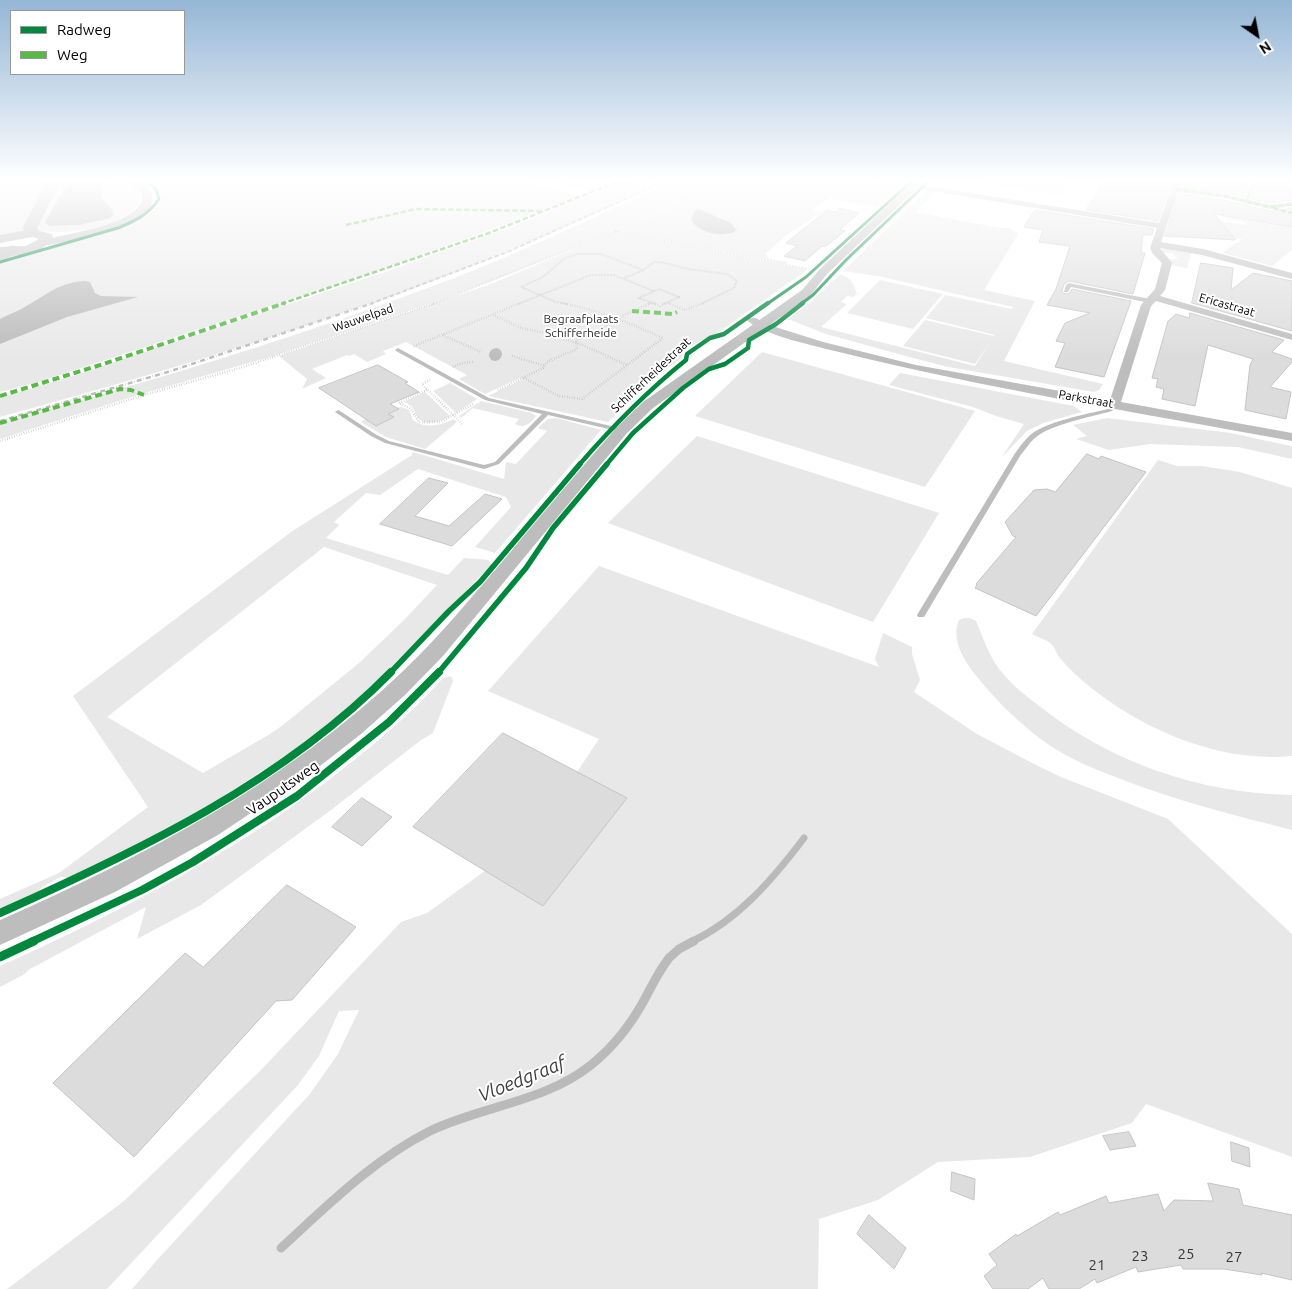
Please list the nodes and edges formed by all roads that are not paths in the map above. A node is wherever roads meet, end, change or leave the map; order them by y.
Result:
1 (38, 239) edge
2 (851, 239) edge
3 (1159, 239) edge
4 (1157, 244) junction
5 (4, 253) edge
6 (1292, 276) edge
7 (1066, 291) dead end
8 (1152, 299) junction
9 (761, 323) junction
10 (1292, 337) edge
11 (400, 351) road end
12 (880, 359) joint
13 (1115, 404) junction
14 (338, 412) dead end
15 (547, 412) junction
16 (622, 430) junction
17 (1292, 437) edge
18 (510, 563) joint
19 (921, 615) dead end
20 (0, 933) edge

1 - 5 main road
2 - 9 street, Schifferheidestraat
3 - 4 street
4 - 6 street
4 - 8 street
7 - 8 lane
8 - 10 street, Ericastraat
8 - 13 street
9 - 12 street, Parkstraat
9 - 16 street, Schifferheidestraat
11 - 15 lane
12 - 13 street, Parkstraat
13 - 17 street, Parkstraat
13 - 19 lane
14 - 15 lane
15 - 16 lane
16 - 18 street, Schifferheidestraat
18 - 20 street, Vauputsweg

